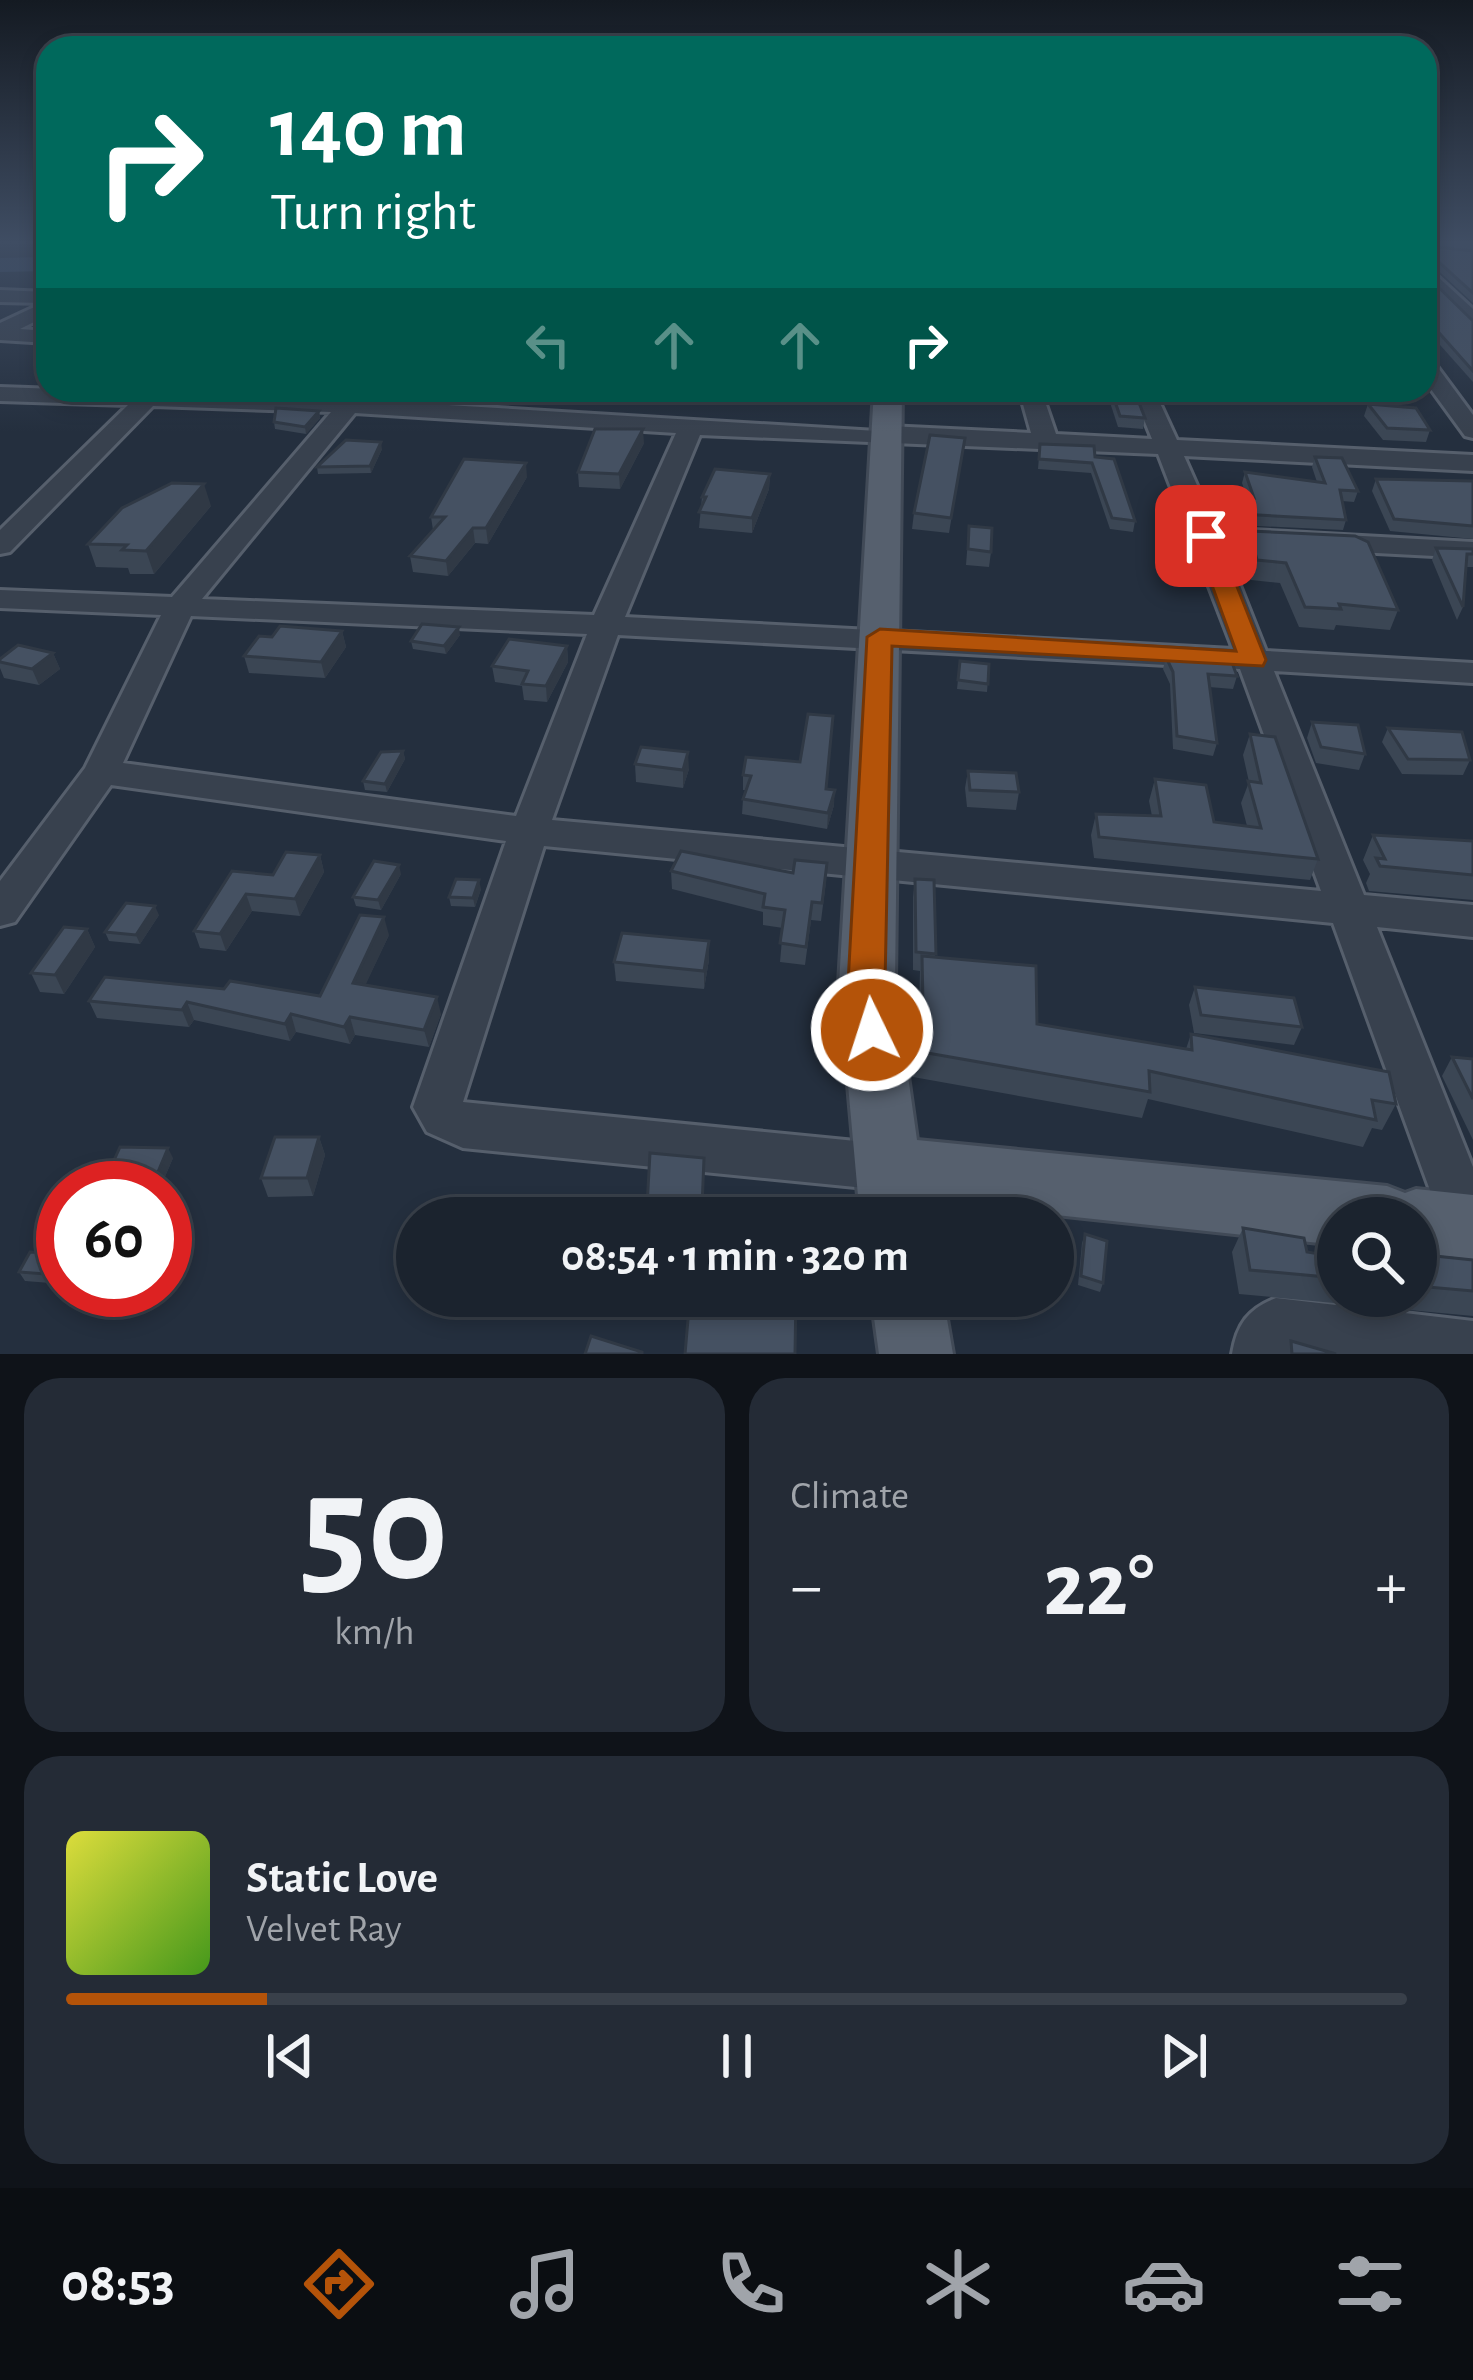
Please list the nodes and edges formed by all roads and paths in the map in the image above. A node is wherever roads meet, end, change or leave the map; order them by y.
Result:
1 (1437, 308) edge
2 (1470, 312) edge
3 (36, 314) edge
4 (0, 333) edge
5 (36, 336) edge
6 (1437, 382) edge
7 (10, 394) edge
8 (144, 402) edge
9 (353, 402) edge
10 (399, 402) edge
11 (1034, 402) edge
12 (1148, 402) edge
13 (0, 410) edge
14 (888, 421) edge
15 (690, 429) junction
16 (1473, 431) edge
17 (1046, 442) junction
18 (1168, 448) junction
19 (1473, 464) edge
20 (1206, 536) junction
21 (0, 546) edge
22 (1473, 550) edge
23 (0, 599) edge
24 (182, 604) junction
25 (606, 624) junction
26 (880, 637) junction
27 (1253, 660) junction
28 (1473, 673) edge
29 (101, 772) junction
30 (529, 831) junction
31 (870, 867) junction
32 (0, 911) edge
33 (1349, 913) junction
34 (1473, 922) edge
35 (890, 1192) edge
36 (1317, 1214) edge
37 (1453, 1225) edge
38 (910, 1317) edge
39 (1473, 1350) edge
40 (916, 1354) edge
41 (1261, 1354) edge

1 - 2 street
3 - 4 street
4 - 5 street
6 - 16 street
7 - 13 street
8 - 21 street
9 - 24 street
10 - 15 street
11 - 17 street
12 - 18 street
14 - 15 street
14 - 17 street
14 - 26 main road
15 - 25 street
17 - 18 street
18 - 19 street
18 - 20 street
20 - 22 street
20 - 27 street
23 - 24 street
24 - 25 street
24 - 29 street
25 - 26 street
25 - 30 street
26 - 27 street
26 - 31 main road
27 - 28 street
27 - 33 street
29 - 30 street
29 - 32 street
30 - 31 street
30 - 35 street
31 - 33 street
31 - 35 main road
33 - 34 street
33 - 37 street
35 - 36 main road
38 - 40 main road
39 - 41 street

